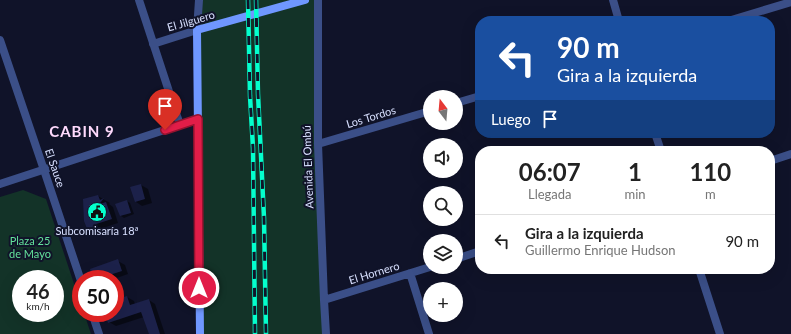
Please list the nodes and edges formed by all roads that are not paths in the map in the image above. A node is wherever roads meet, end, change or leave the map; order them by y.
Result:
1 (139, 0) edge
2 (199, 0) edge
3 (305, 0) edge
4 (318, 0) edge
5 (613, 0) edge
6 (791, 2) edge
7 (618, 16) edge
8 (745, 16) edge
9 (197, 30) junction
10 (0, 40) edge
11 (153, 44) junction
12 (475, 97) edge
13 (463, 101) edge
14 (423, 113) edge
15 (198, 119) junction
16 (180, 125) junction
17 (318, 144) junction
18 (791, 154) edge
19 (775, 159) edge
20 (44, 170) junction
21 (0, 184) edge
22 (475, 253) edge
23 (463, 257) edge
24 (423, 269) edge
25 (77, 270) edge
26 (410, 273) junction
27 (701, 274) edge
28 (324, 300) junction
29 (95, 322) edge
30 (98, 334) edge
31 (200, 334) edge
32 (326, 334) edge
33 (429, 334) edge
34 (720, 334) edge

1 - 11 street
2 - 9 street
3 - 9 main road, El Jilguero
4 - 17 street, Avenida El Ombú
5 - 7 street
6 - 8 street
9 - 11 street, El Jilguero
9 - 15 main road
10 - 20 street, El Sauce
11 - 16 street
12 - 13 street
14 - 17 street, Los Tordos
15 - 16 street
15 - 31 main road
16 - 20 street
17 - 28 street, Avenida El Ombú
18 - 19 street
20 - 21 street
20 - 25 street, El Sauce
22 - 23 street
24 - 26 street, El Hornero
26 - 28 street, El Hornero
26 - 33 street
27 - 34 street
28 - 32 street, Avenida El Ombú
29 - 30 street

